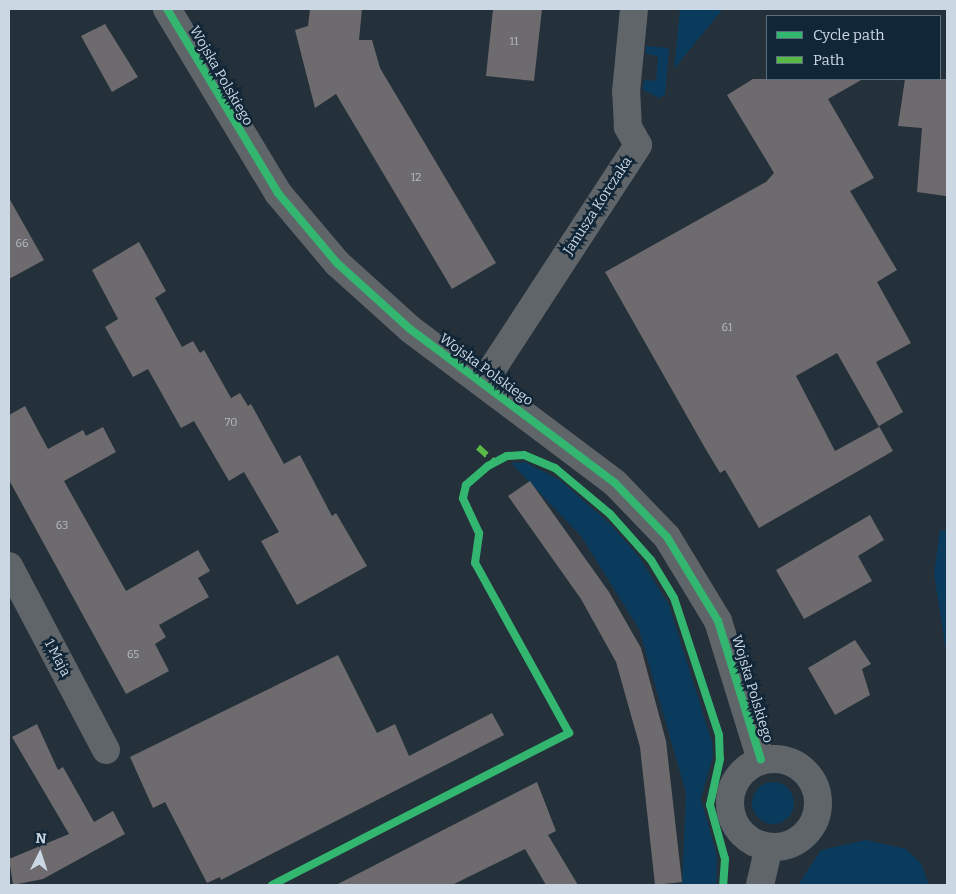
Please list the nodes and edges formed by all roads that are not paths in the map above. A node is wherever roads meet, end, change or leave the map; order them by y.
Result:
1 (167, 9) edge
2 (634, 9) edge
3 (482, 383) junction
4 (9, 566) edge
5 (106, 750) dead end
6 (760, 760) junction
7 (769, 847) junction
8 (760, 885) edge

1 - 3 street, Wojska Polskiego
2 - 3 street, Janusza Korczaka
3 - 6 street, Wojska Polskiego
4 - 5 street, 1 Maja
6 - 7 street
6 - 7 street
7 - 8 street

